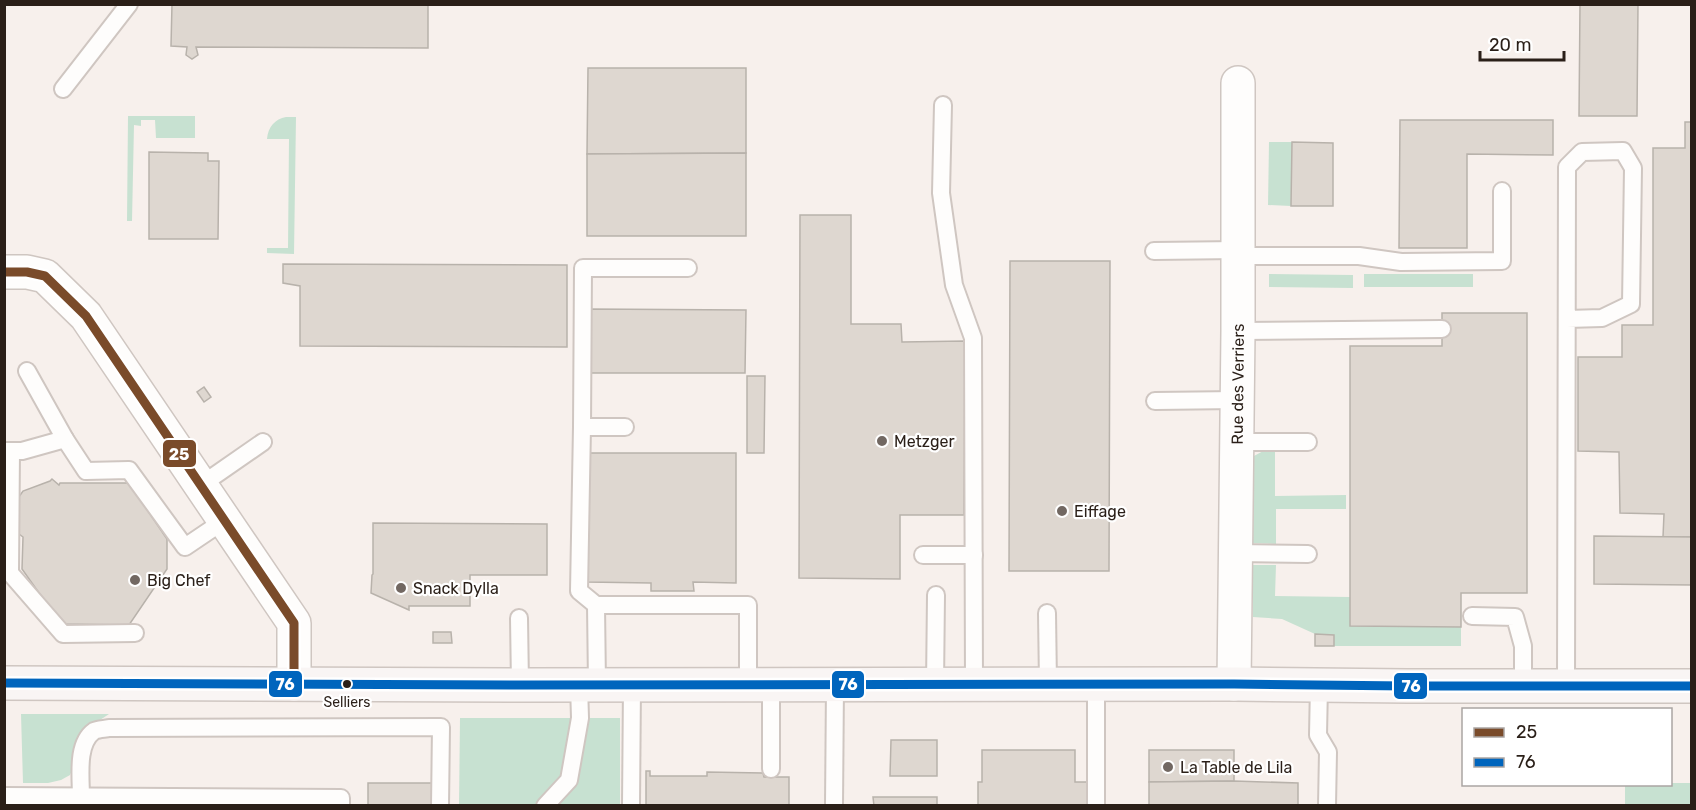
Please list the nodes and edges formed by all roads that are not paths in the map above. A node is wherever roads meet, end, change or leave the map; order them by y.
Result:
1 (129, 4) edge
2 (1238, 83) dead end
3 (63, 89) dead end
4 (943, 105) dead end
5 (1503, 191) dead end
6 (1154, 251) dead end
7 (1238, 253) junction
8 (688, 268) dead end
9 (4, 272) edge
10 (1567, 319) junction
11 (1442, 329) dead end
12 (1238, 332) junction
13 (27, 371) dead end
14 (1237, 400) junction
15 (1155, 401) dead end
16 (582, 427) junction
17 (625, 427) dead end
18 (65, 439) junction
19 (263, 442) dead end
20 (1237, 442) junction
21 (1308, 442) dead end
22 (8, 451) edge
23 (201, 485) junction
24 (225, 520) junction
25 (1235, 553) junction
26 (1308, 554) dead end
27 (923, 555) dead end
28 (974, 555) junction
29 (936, 595) dead end
30 (596, 605) junction
31 (1047, 613) dead end
32 (1472, 616) dead end
33 (519, 618) dead end
34 (135, 633) dead end
35 (4, 683) edge
36 (294, 684) junction
37 (1048, 684) junction
38 (1096, 684) junction
39 (1234, 684) junction
40 (520, 685) junction
41 (588, 685) junction
42 (632, 685) junction
43 (760, 685) junction
44 (835, 685) junction
45 (935, 685) junction
46 (974, 685) junction
47 (1319, 685) junction
48 (1523, 686) junction
49 (1566, 686) junction
50 (1692, 686) edge
51 (771, 768) dead end
52 (4, 796) edge
53 (81, 797) junction
54 (129, 801) edge
55 (341, 806) edge
56 (440, 806) edge
57 (545, 806) edge
58 (631, 806) edge
59 (834, 806) edge
60 (1096, 806) edge
61 (1327, 806) edge

1 - 3 lane
2 - 7 street, Rue des Verriers
4 - 28 lane
5 - 7 lane
6 - 7 lane
7 - 12 street, Rue des Verriers
8 - 16 lane
9 - 23 street
10 - 10 lane
10 - 49 lane
11 - 12 lane
12 - 14 street, Rue des Verriers
13 - 18 lane
14 - 15 lane
14 - 20 street, Rue des Verriers
16 - 17 lane
16 - 30 lane
18 - 22 lane
18 - 24 lane
19 - 23 lane
20 - 21 lane
20 - 25 street, Rue des Verriers
22 - 34 lane
23 - 24 street
24 - 36 street
25 - 26 lane
25 - 39 street, Rue des Verriers
27 - 28 lane
28 - 46 lane
29 - 45 lane
30 - 41 lane
30 - 43 lane
31 - 37 lane
32 - 48 lane
33 - 40 lane
35 - 36 street
36 - 40 street
37 - 38 street
37 - 46 street
38 - 39 street
38 - 60 lane
39 - 47 street
40 - 41 street
41 - 42 street
41 - 57 lane
42 - 43 street
42 - 58 lane
43 - 44 street
43 - 51 lane
44 - 45 street
44 - 59 lane
45 - 46 street
47 - 48 street
47 - 61 lane
48 - 49 street
49 - 50 street
52 - 53 lane
53 - 54 lane
53 - 56 lane
54 - 55 lane

